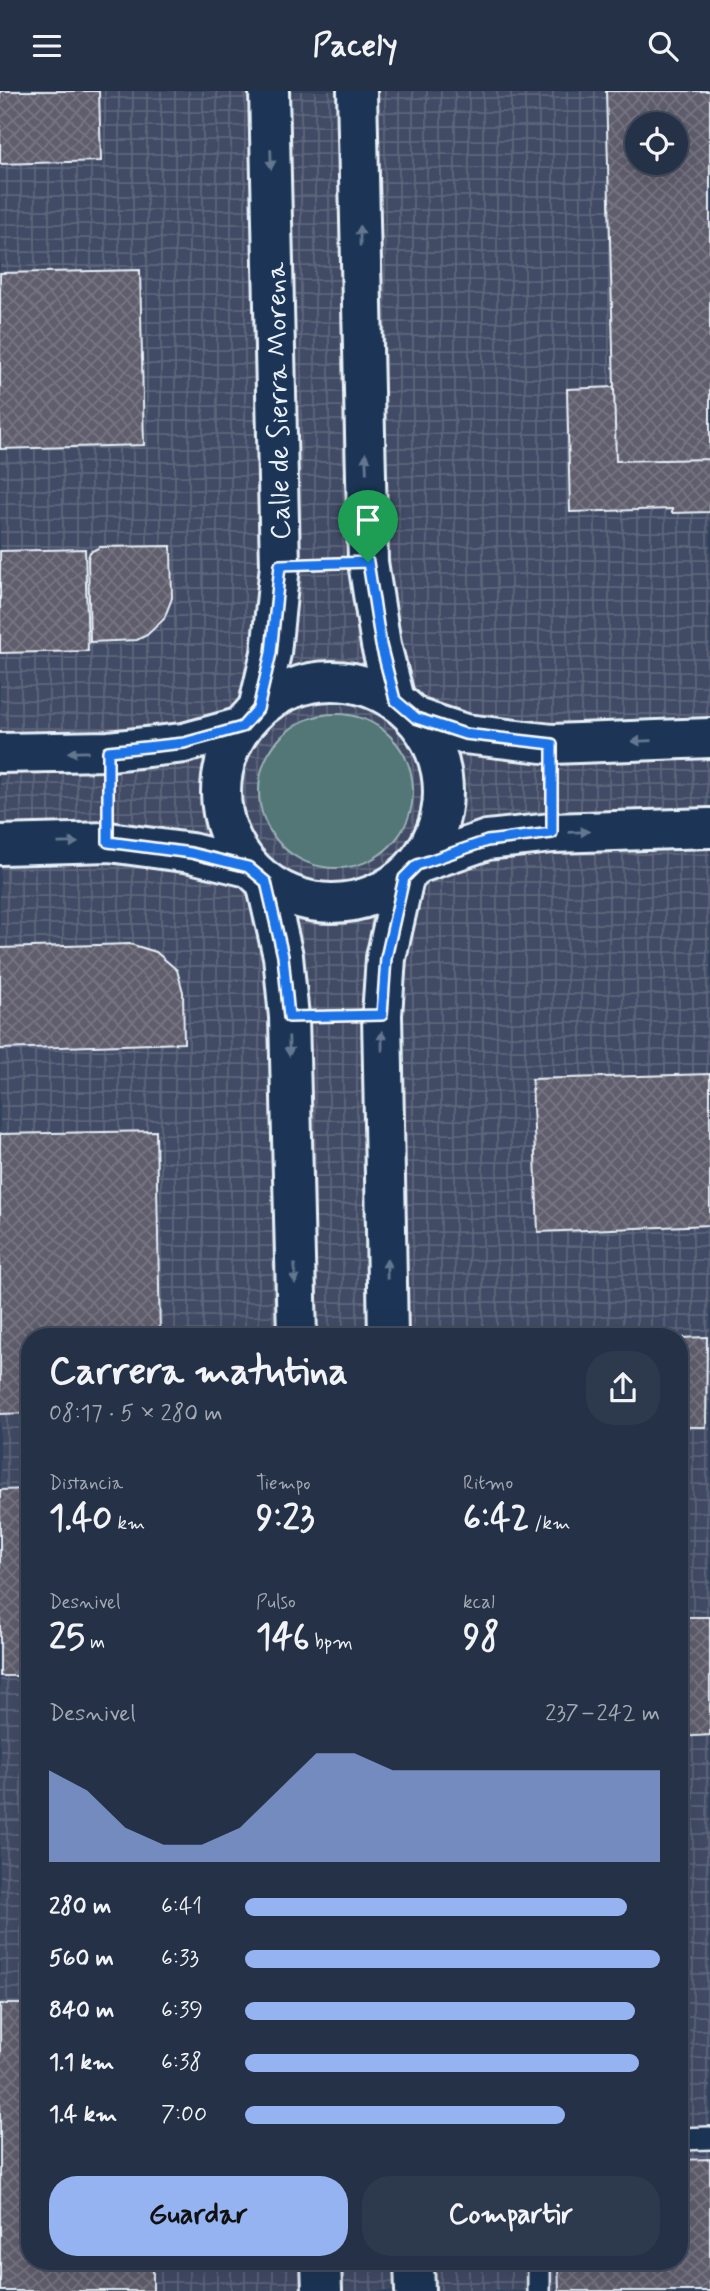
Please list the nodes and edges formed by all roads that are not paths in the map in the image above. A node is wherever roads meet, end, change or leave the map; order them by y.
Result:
1 (270, 91) edge
2 (357, 91) edge
3 (405, 709) junction
4 (250, 718) junction
5 (710, 738) edge
6 (0, 754) edge
7 (710, 828) edge
8 (0, 845) edge
9 (411, 871) junction
10 (257, 875) junction
11 (296, 1328) edge
12 (388, 1328) edge
13 (710, 2138) edge
14 (688, 2139) edge
15 (321, 2270) edge
16 (414, 2270) edge
17 (539, 2270) edge
18 (322, 2291) edge
19 (415, 2291) edge
20 (539, 2291) edge

1 -> 4 street, Calle de Sierra Morena
3 -> 2 street
3 - 4 street
5 -> 3 street
3 - 9 street
4 -> 6 street
4 - 10 street
9 -> 7 street
8 -> 10 street
9 - 10 street
12 -> 9 street
10 -> 11 street
13 - 14 lane
15 - 18 street
16 - 19 street
17 - 20 lane

